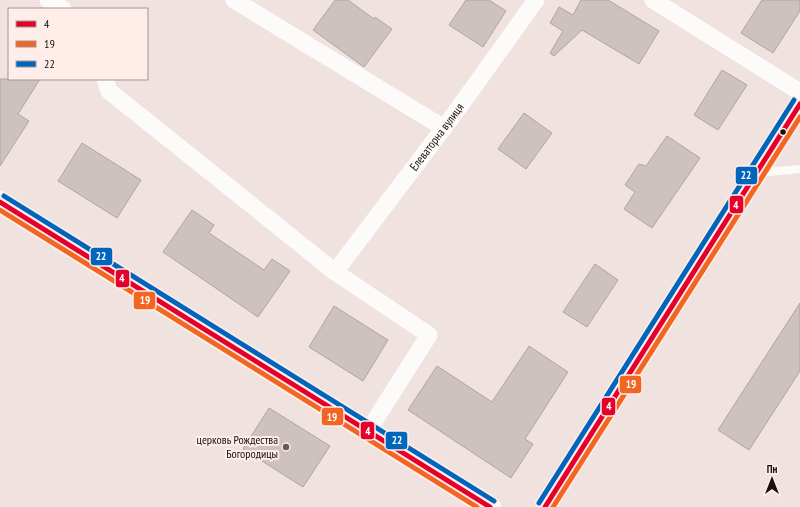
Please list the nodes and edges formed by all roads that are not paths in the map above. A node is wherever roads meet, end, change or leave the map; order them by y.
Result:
1 (48, 0) edge
2 (234, 0) edge
3 (536, 0) edge
4 (653, 0) edge
5 (61, 8) edge
6 (105, 80) edge
7 (800, 92) edge
8 (800, 104) edge
9 (444, 128) junction
10 (800, 168) edge
11 (757, 173) junction
12 (0, 202) edge
13 (335, 272) junction
14 (368, 431) junction
15 (490, 507) edge
16 (545, 507) edge

1 - 5 street
2 - 9 street
3 - 9 street, Елеваторна вулиця
4 - 7 street
6 - 13 street
8 - 11 street
9 - 13 street, Елеваторна вулиця
10 - 11 lane
11 - 16 street
12 - 14 street
13 - 14 street
14 - 15 street

